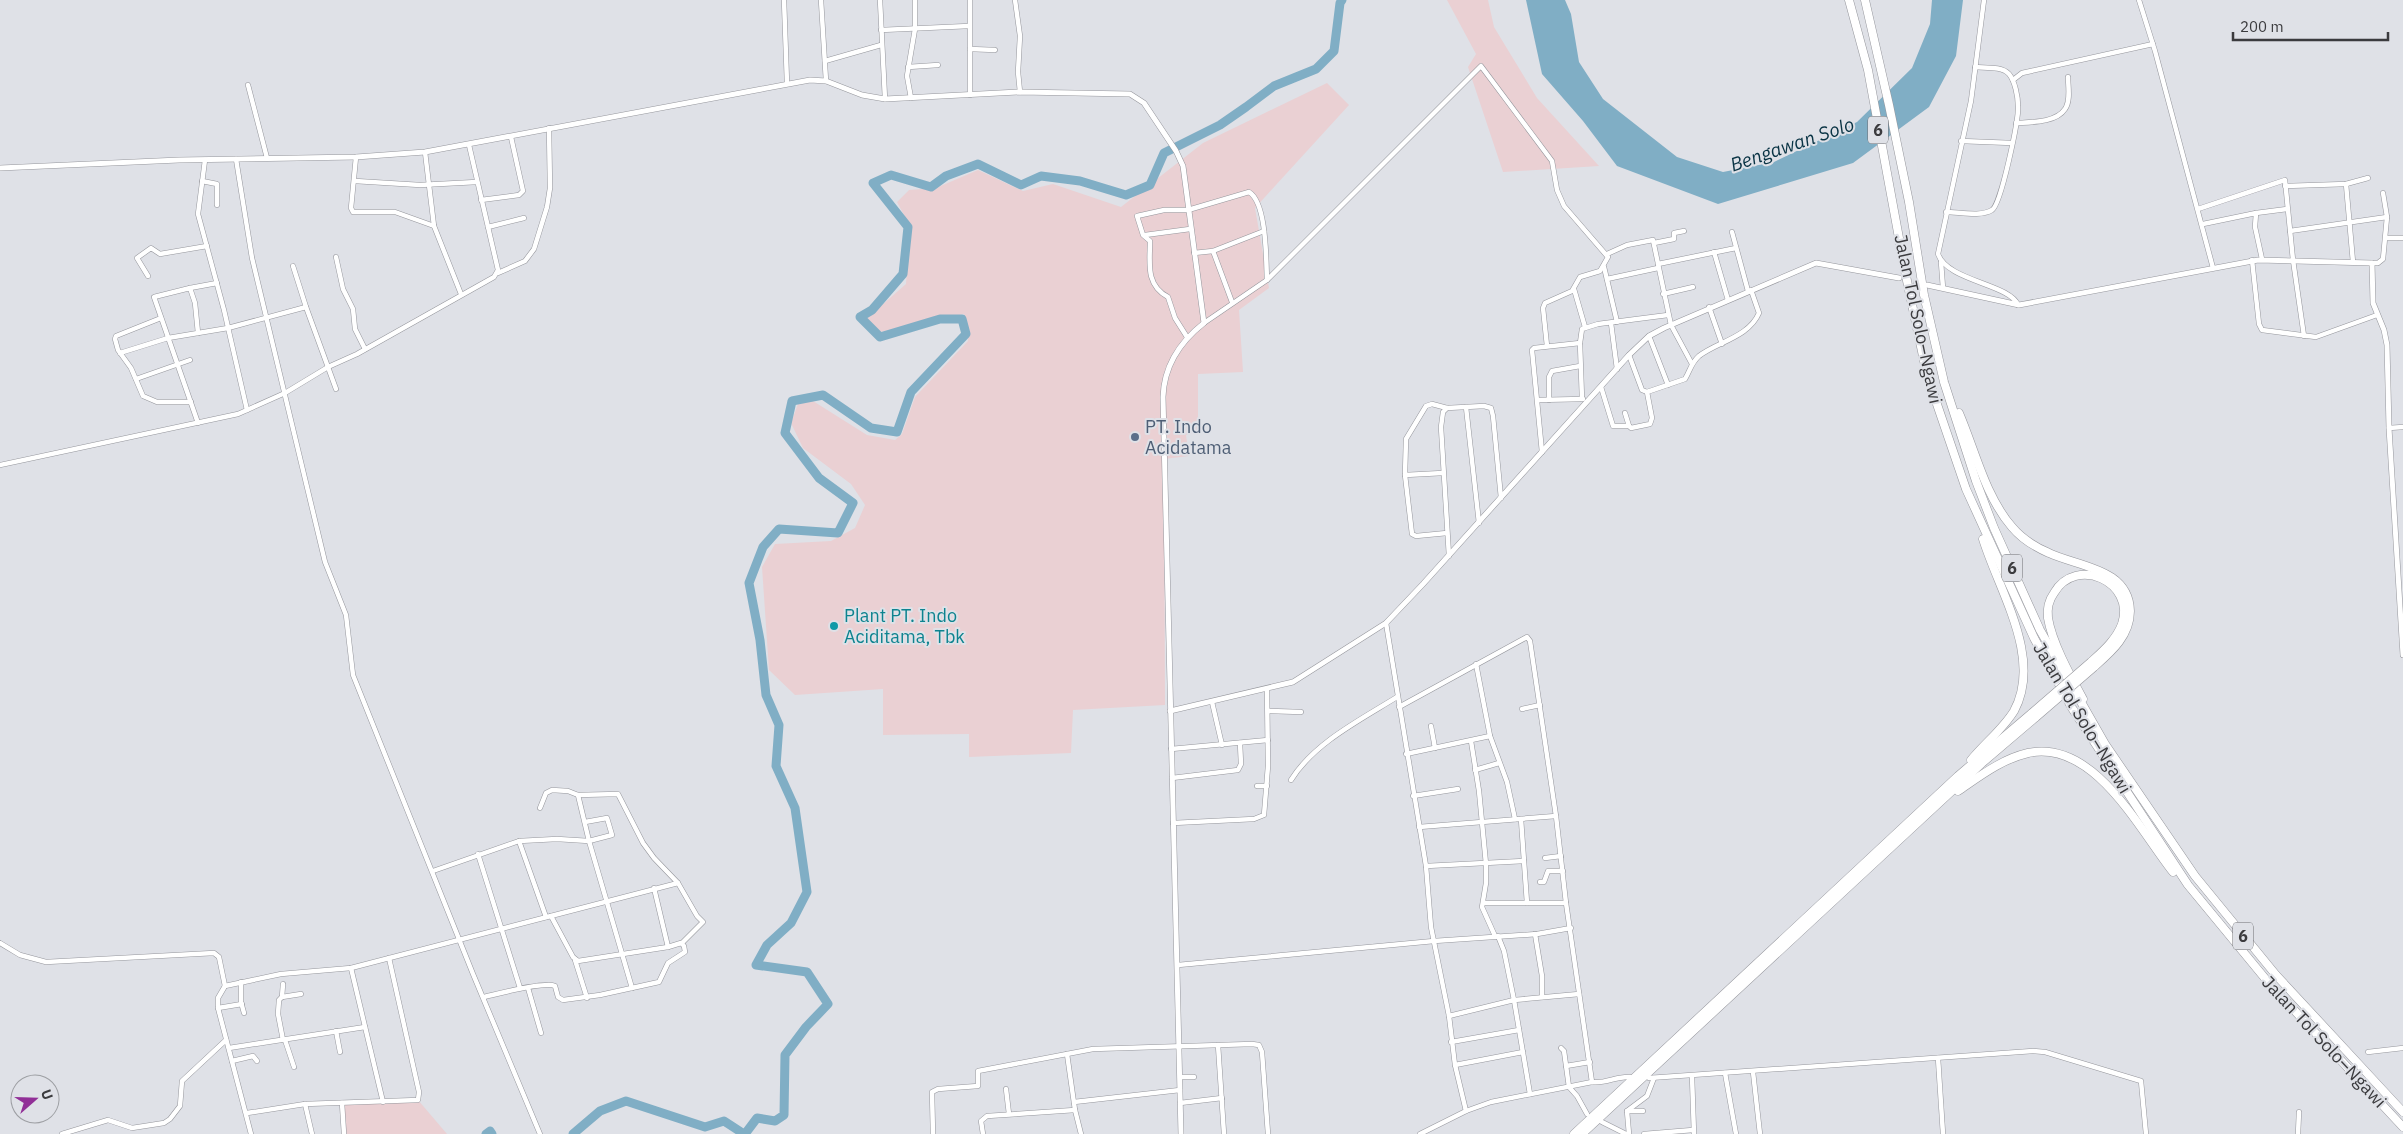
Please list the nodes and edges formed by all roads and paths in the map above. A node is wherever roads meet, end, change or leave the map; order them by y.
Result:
1 (784, 0) edge
2 (821, 0) edge
3 (880, 0) edge
4 (915, 0) edge
5 (970, 0) edge
6 (1015, 0) edge
7 (1849, 0) edge
8 (1865, 0) edge
9 (1984, 0) edge
10 (2139, 0) edge
11 (969, 26) junction
12 (915, 29) junction
13 (881, 30) junction
14 (2153, 44) junction
15 (881, 45) junction
16 (970, 49) junction
17 (995, 50) dead end
18 (826, 61) junction
19 (938, 65) dead end
20 (908, 67) junction
21 (1976, 67) junction
22 (2068, 77) dead end
23 (2013, 80) junction
24 (826, 81) junction
25 (787, 84) junction
26 (248, 85) dead end
27 (1020, 92) junction
28 (970, 95) junction
29 (911, 98) junction
30 (886, 99) junction
31 (2016, 123) junction
32 (549, 128) junction
33 (511, 137) junction
34 (1961, 141) junction
35 (2012, 143) junction
36 (470, 146) junction
37 (425, 152) junction
38 (356, 157) junction
39 (236, 158) junction
40 (267, 158) junction
41 (205, 160) junction
42 (0, 168) edge
43 (2368, 178) dead end
44 (202, 181) junction
45 (355, 181) junction
46 (476, 182) junction
47 (2346, 184) junction
48 (430, 185) junction
49 (2285, 186) junction
50 (2383, 193) dead end
51 (481, 200) junction
52 (217, 205) dead end
53 (2287, 208) junction
54 (2198, 209) junction
55 (1188, 210) junction
56 (1946, 212) junction
57 (2256, 213) junction
58 (524, 218) dead end
59 (2387, 218) junction
60 (2203, 224) junction
61 (2350, 224) junction
62 (434, 226) junction
63 (488, 227) junction
64 (1190, 229) junction
65 (1264, 231) junction
66 (1684, 231) dead end
67 (2290, 231) junction
68 (1732, 232) dead end
69 (1143, 235) junction
70 (2386, 238) junction
71 (2403, 238) edge
72 (1654, 243) junction
73 (207, 246) junction
74 (1736, 248) junction
75 (1213, 251) junction
76 (1714, 252) junction
77 (1194, 253) junction
78 (1607, 254) junction
79 (336, 257) dead end
80 (2262, 259) junction
81 (2252, 260) junction
82 (2293, 260) junction
83 (1942, 262) junction
84 (2353, 262) junction
85 (2372, 263) junction
86 (293, 266) dead end
87 (1658, 266) junction
88 (1604, 267) junction
89 (2213, 268) junction
90 (498, 273) junction
91 (148, 276) dead end
92 (1899, 278) tunnel mouth
93 (1606, 279) junction
94 (1267, 280) junction
95 (217, 283) junction
96 (1927, 285) tunnel mouth
97 (1693, 287) dead end
98 (1988, 287) junction
99 (190, 288) junction
100 (1944, 288) junction
101 (1574, 289) junction
102 (1749, 291) junction
103 (461, 294) junction
104 (1663, 294) junction
105 (1986, 298) junction
106 (1728, 300) junction
107 (1232, 302) junction
108 (2018, 305) junction
109 (306, 307) junction
110 (1709, 307) junction
111 (1668, 315) junction
112 (2377, 315) junction
113 (161, 318) junction
114 (267, 318) junction
115 (1611, 322) junction
116 (1617, 322) junction
117 (1204, 323) junction
118 (1671, 325) junction
119 (1585, 327) junction
120 (228, 328) junction
121 (198, 333) junction
122 (1649, 336) junction
123 (2304, 336) junction
124 (1188, 337) junction
125 (168, 338) junction
126 (1580, 343) junction
127 (1722, 344) junction
128 (1547, 346) junction
129 (365, 349) junction
130 (120, 353) junction
131 (1629, 355) junction
132 (190, 360) dead end
133 (178, 364) junction
134 (1692, 364) junction
135 (1580, 366) junction
136 (328, 367) junction
137 (1617, 369) junction
138 (136, 379) junction
139 (1944, 382) junction
140 (1668, 385) junction
141 (1601, 386) junction
142 (336, 389) dead end
143 (1646, 392) junction
144 (285, 393) junction
145 (1590, 398) junction
146 (1582, 399) junction
147 (1538, 400) junction
148 (1549, 400) junction
149 (191, 402) junction
150 (1466, 406) junction
151 (1447, 408) junction
152 (247, 410) junction
153 (1624, 413) dead end
154 (198, 422) junction
155 (1629, 426) junction
156 (2403, 427) edge
157 (2389, 428) junction
158 (1542, 452) junction
159 (0, 465) edge
160 (1443, 473) junction
161 (1405, 475) junction
162 (1501, 498) junction
163 (1978, 518) junction
164 (1478, 523) junction
165 (1447, 533) junction
166 (1449, 556) junction
167 (1386, 623) junction
168 (2402, 630) edge
169 (2403, 655) edge
170 (1476, 664) junction
171 (2093, 664) junction
172 (1267, 690) junction
173 (1212, 702) junction
174 (1398, 702) junction
175 (1540, 706) junction
176 (1522, 710) dead end
177 (1170, 711) junction
178 (1268, 711) junction
179 (1300, 712) dead end
180 (2034, 715) junction
181 (1431, 726) dead end
182 (1490, 736) junction
183 (1268, 740) junction
184 (1471, 741) junction
185 (1240, 743) junction
186 (2105, 744) junction
187 (1222, 745) junction
188 (1434, 748) junction
189 (1171, 750) junction
190 (1406, 754) junction
191 (1499, 763) junction
192 (1475, 770) junction
193 (1958, 776) junction
194 (1172, 778) junction
195 (1290, 780) dead end
196 (1257, 786) dead end
197 (1267, 786) junction
198 (1458, 789) dead end
199 (578, 795) junction
200 (1413, 796) junction
201 (1936, 807) junction
202 (540, 808) dead end
203 (1556, 816) junction
204 (1515, 819) junction
205 (1521, 819) junction
206 (585, 822) junction
207 (1482, 822) junction
208 (1173, 823) junction
209 (1419, 827) junction
210 (519, 841) junction
211 (589, 841) junction
212 (478, 854) junction
213 (1561, 856) junction
214 (1545, 858) dead end
215 (1524, 861) junction
216 (1486, 864) junction
217 (1426, 866) junction
218 (433, 871) junction
219 (1563, 871) junction
220 (1540, 882) dead end
221 (678, 883) junction
222 (2188, 885) junction
223 (654, 888) junction
224 (606, 900) junction
225 (1484, 903) junction
226 (1527, 903) junction
227 (1566, 904) junction
228 (548, 917) junction
229 (1571, 928) junction
230 (502, 929) junction
231 (1535, 934) junction
232 (1496, 936) junction
233 (460, 939) junction
234 (1434, 941) junction
235 (0, 943) edge
236 (682, 943) junction
237 (668, 947) junction
238 (621, 953) junction
239 (389, 958) junction
240 (575, 960) junction
241 (1178, 965) junction
242 (351, 968) junction
243 (241, 982) junction
244 (283, 984) dead end
245 (225, 986) junction
246 (520, 988) junction
247 (528, 988) junction
248 (632, 988) junction
249 (301, 994) dead end
250 (1579, 994) junction
251 (282, 997) junction
252 (484, 997) junction
253 (1542, 997) junction
254 (587, 998) junction
255 (1514, 1000) junction
256 (242, 1004) junction
257 (218, 1008) junction
258 (244, 1013) dead end
259 (1450, 1016) junction
260 (365, 1027) junction
261 (1519, 1030) junction
262 (336, 1032) junction
263 (541, 1033) dead end
264 (226, 1040) junction
265 (284, 1040) junction
266 (1451, 1042) junction
267 (1218, 1045) junction
268 (1179, 1047) junction
269 (229, 1048) junction
270 (1561, 1048) dead end
271 (2403, 1048) edge
272 (340, 1052) dead end
273 (1523, 1052) junction
274 (2368, 1052) dead end
275 (1067, 1054) junction
276 (1938, 1058) junction
277 (232, 1061) junction
278 (257, 1061) dead end
279 (1590, 1062) junction
280 (1455, 1065) junction
281 (1566, 1066) junction
282 (294, 1067) dead end
283 (1753, 1072) junction
284 (1726, 1073) junction
285 (1692, 1076) junction
286 (1180, 1077) junction
287 (1194, 1077) dead end
288 (1630, 1077) dead end
289 (1592, 1082) junction
290 (1569, 1088) junction
291 (1006, 1089) dead end
292 (1180, 1090) junction
293 (1530, 1094) junction
294 (1222, 1098) junction
295 (342, 1102) junction
296 (383, 1102) junction
297 (1074, 1102) junction
298 (1180, 1103) junction
299 (306, 1104) junction
300 (1075, 1110) junction
301 (1643, 1110) dead end
302 (1466, 1111) junction
303 (1627, 1111) junction
304 (2299, 1112) dead end
305 (2403, 1112) edge
306 (247, 1113) junction
307 (1009, 1114) junction
308 (1587, 1114) dead end
309 (1602, 1122) dead end
310 (2403, 1127) edge
311 (1693, 1132) edge
312 (62, 1134) edge
313 (251, 1134) edge
314 (312, 1134) edge
315 (344, 1134) edge
316 (540, 1134) edge
317 (933, 1134) edge
318 (983, 1134) edge
319 (1081, 1134) edge
320 (1181, 1134) edge
321 (1224, 1134) edge
322 (1268, 1134) edge
323 (1420, 1134) edge
324 (1574, 1134) edge
325 (1582, 1134) edge
326 (1627, 1134) edge
327 (1644, 1134) edge
328 (1736, 1134) edge
329 (1760, 1134) edge
330 (1943, 1134) edge
331 (2146, 1134) edge
332 (2298, 1134) edge

1 - 25 street
2 - 18 street
3 - 13 street
4 - 12 street
5 - 11 street
6 - 27 street
7 - 163 highway, Jalan Tol Solo–Ngawi / 6
8 - 139 highway, Jalan Tol Solo–Ngawi / 6
9 - 21 street
10 - 14 street
11 - 12 street
11 - 16 street
12 - 13 street
12 - 20 street
13 - 15 street
14 - 23 street
14 - 54 street
15 - 18 street
15 - 30 street
16 - 17 street
16 - 28 street
18 - 24 street
19 - 20 street
20 - 29 street
21 - 23 street
21 - 34 street
22 - 31 street
23 - 31 street
24 - 25 street
24 - 30 street
25 - 32 street
26 - 40 street
27 - 28 street
27 - 55 street
28 - 29 street
29 - 30 street
31 - 35 street
32 - 33 street
32 - 90 street
33 - 36 street
33 - 51 street
34 - 35 street
34 - 56 street
35 - 56 street
36 - 37 street
36 - 46 street
37 - 38 street
37 - 48 street
38 - 40 street
38 - 45 street
39 - 40 street
39 - 41 street
39 - 114 street
41 - 42 street
41 - 44 street
43 - 47 street
44 - 52 street
44 - 73 street
45 - 48 street
45 - 62 street
46 - 48 street
46 - 51 street
47 - 49 street
47 - 61 street
48 - 62 street
49 - 53 street
49 - 54 street
50 - 59 street
51 - 63 street
53 - 57 street
53 - 67 street
54 - 60 street
55 - 64 street
55 - 65 street
55 - 69 street
56 - 83 street
57 - 60 street
57 - 80 street
58 - 63 street
59 - 61 street
59 - 70 street
60 - 89 street
61 - 67 street
61 - 84 street
62 - 103 street
63 - 90 street
64 - 69 street
64 - 77 street
65 - 75 street
65 - 94 street
66 - 72 street
67 - 82 street
68 - 74 street
69 - 124 street
70 - 71 street
70 - 85 street
72 - 78 street
72 - 87 street
73 - 91 street
73 - 95 street
74 - 76 street
74 - 102 street
75 - 77 street
75 - 107 street
76 - 87 street
76 - 106 street
77 - 117 street
78 - 88 street
78 - 94 street
79 - 129 street
80 - 81 street
80 - 82 street
81 - 89 street
81 - 123 street
82 - 84 street
82 - 123 street
83 - 98 street
83 - 100 street
84 - 85 street
85 - 112 street
86 - 109 street
87 - 93 street
87 - 104 street
88 - 93 street
88 - 101 street
89 - 108 street
90 - 103 street
92 - 102 street
93 - 116 street
94 - 107 street
95 - 99 street
95 - 120 street
96 - 100 street
97 - 104 street
98 - 105 street
98 - 108 street
99 - 113 street
99 - 121 street
100 - 105 street
101 - 119 street
101 - 128 street
102 - 106 street
102 - 127 street
103 - 129 street
104 - 111 street
105 - 108 street
106 - 110 street
107 - 117 street
109 - 114 street
109 - 136 street
110 - 118 street
110 - 127 street
111 - 116 street
111 - 118 street
112 - 123 street
112 - 157 street
113 - 125 street
113 - 130 street
114 - 120 street
114 - 144 street
115 - 116 street
115 - 119 street
115 - 137 street
117 - 124 street
118 - 122 street
118 - 134 street
119 - 126 street
120 - 121 street
120 - 152 street
121 - 125 street
122 - 131 street
122 - 140 street
124 - 177 street
125 - 130 street
125 - 133 street
126 - 128 street
126 - 135 street
127 - 134 street
128 - 147 street
129 - 136 street
130 - 138 street
131 - 137 street
131 - 143 street
132 - 133 street
133 - 138 street
133 - 149 street
134 - 140 street
135 - 146 street
135 - 148 street
136 - 142 street
136 - 144 street
137 - 141 street
138 - 149 street
139 - 171 highway
139 - 186 highway, Jalan Tol Solo–Ngawi / 6
140 - 143 street
141 - 145 street
141 - 155 street
143 - 155 street
144 - 152 street
144 - 218 street
145 - 146 street
145 - 158 street
146 - 148 street
147 - 148 street
147 - 158 street
149 - 154 street
150 - 151 street
150 - 162 street
150 - 164 street
151 - 160 street
151 - 161 street
152 - 154 street
153 - 155 street
154 - 159 street
156 - 157 street
157 - 168 street
158 - 162 street
160 - 161 street
160 - 165 street
161 - 165 street
162 - 164 street
163 - 193 highway
163 - 222 highway, Jalan Tol Solo–Ngawi / 6
164 - 166 street
165 - 166 street
166 - 167 street
167 - 172 street
167 - 174 street
168 - 169 street
170 - 174 street
170 - 175 street
170 - 182 street
171 - 180 highway, bridge
171 - 186 highway
172 - 173 street
172 - 178 street
173 - 177 street
173 - 187 street
174 - 190 street
174 - 195 street
175 - 176 street
175 - 203 street
177 - 189 street
178 - 179 street
178 - 183 street
180 - 193 highway
180 - 201 highway
181 - 188 street
182 - 184 street
182 - 191 street
183 - 185 street
183 - 197 street
184 - 188 street
184 - 192 street
185 - 187 street
185 - 194 street
186 - 305 highway, Jalan Tol Solo–Ngawi / 6
187 - 189 street
188 - 190 street
189 - 194 street
190 - 200 street
191 - 192 street
191 - 204 street
192 - 207 street
193 - 324 highway
194 - 208 street
196 - 197 street
197 - 208 street
198 - 200 street
199 - 202 street
199 - 206 street
199 - 221 street
200 - 209 street
201 - 222 highway
201 - 325 highway
203 - 205 street
203 - 213 street
204 - 205 street
204 - 207 street
205 - 215 street
206 - 211 street
206 - 211 street
207 - 209 street
207 - 216 street
208 - 241 street
209 - 217 street
210 - 211 street
210 - 212 street
210 - 228 street
211 - 224 street
212 - 218 street
212 - 230 street
213 - 214 street
213 - 219 street
215 - 216 street
215 - 226 street
216 - 217 street
216 - 225 street
217 - 234 street
218 - 233 street
219 - 220 street
219 - 227 street
221 - 223 street
221 - 236 street
222 - 310 highway, Jalan Tol Solo–Ngawi / 6
223 - 224 street
223 - 237 street
224 - 228 street
224 - 238 street
225 - 226 street
225 - 232 street
226 - 227 street
227 - 229 street
228 - 230 street
228 - 240 street
229 - 231 street
229 - 250 street
230 - 233 street
230 - 246 street
231 - 232 street
231 - 253 street
232 - 234 street
232 - 255 street
233 - 239 street
233 - 252 street
234 - 241 street
234 - 259 street
235 - 245 street
236 - 237 street
236 - 248 street
237 - 238 street
238 - 240 street
238 - 248 street
239 - 242 street
239 - 296 street
240 - 254 street
241 - 268 street
242 - 243 street
242 - 260 street
243 - 245 street
243 - 256 street
244 - 251 street
245 - 257 street
246 - 247 street
246 - 252 street
247 - 254 street
247 - 263 street
248 - 254 street
249 - 251 street
250 - 253 street
250 - 279 street
251 - 265 street
252 - 316 street
253 - 255 street
255 - 259 street
255 - 261 street
256 - 257 street
256 - 258 street
257 - 264 street
259 - 266 street
260 - 262 street
260 - 296 street
261 - 266 street
261 - 273 street
262 - 265 street
262 - 272 street
264 - 269 street
264 - 312 street
265 - 269 street
265 - 282 street
266 - 280 street
267 - 268 street
267 - 294 street
267 - 322 street
268 - 275 street
268 - 286 street
269 - 277 street
270 - 281 street
271 - 274 street
273 - 280 street
273 - 293 street
275 - 297 street
275 - 317 street
276 - 283 street
276 - 330 street
276 - 331 street
277 - 278 street
277 - 306 street
279 - 281 street
279 - 289 street
280 - 302 street
281 - 290 street
283 - 284 street
283 - 329 street
284 - 285 street
284 - 328 street
285 - 303 street
285 - 311 street
286 - 287 street
286 - 292 street
288 - 289 street
289 - 290 street
290 - 293 street
290 - 308 street
291 - 307 street
292 - 297 street
292 - 298 street
293 - 302 street
294 - 298 street
294 - 321 street
295 - 296 street
295 - 299 street
295 - 315 street
297 - 300 street
298 - 320 street
299 - 306 street
299 - 314 street
300 - 307 street
300 - 319 street
301 - 303 street
302 - 323 street
303 - 326 street
304 - 332 street
306 - 313 street
307 - 318 street
309 - 326 street
311 - 327 street

